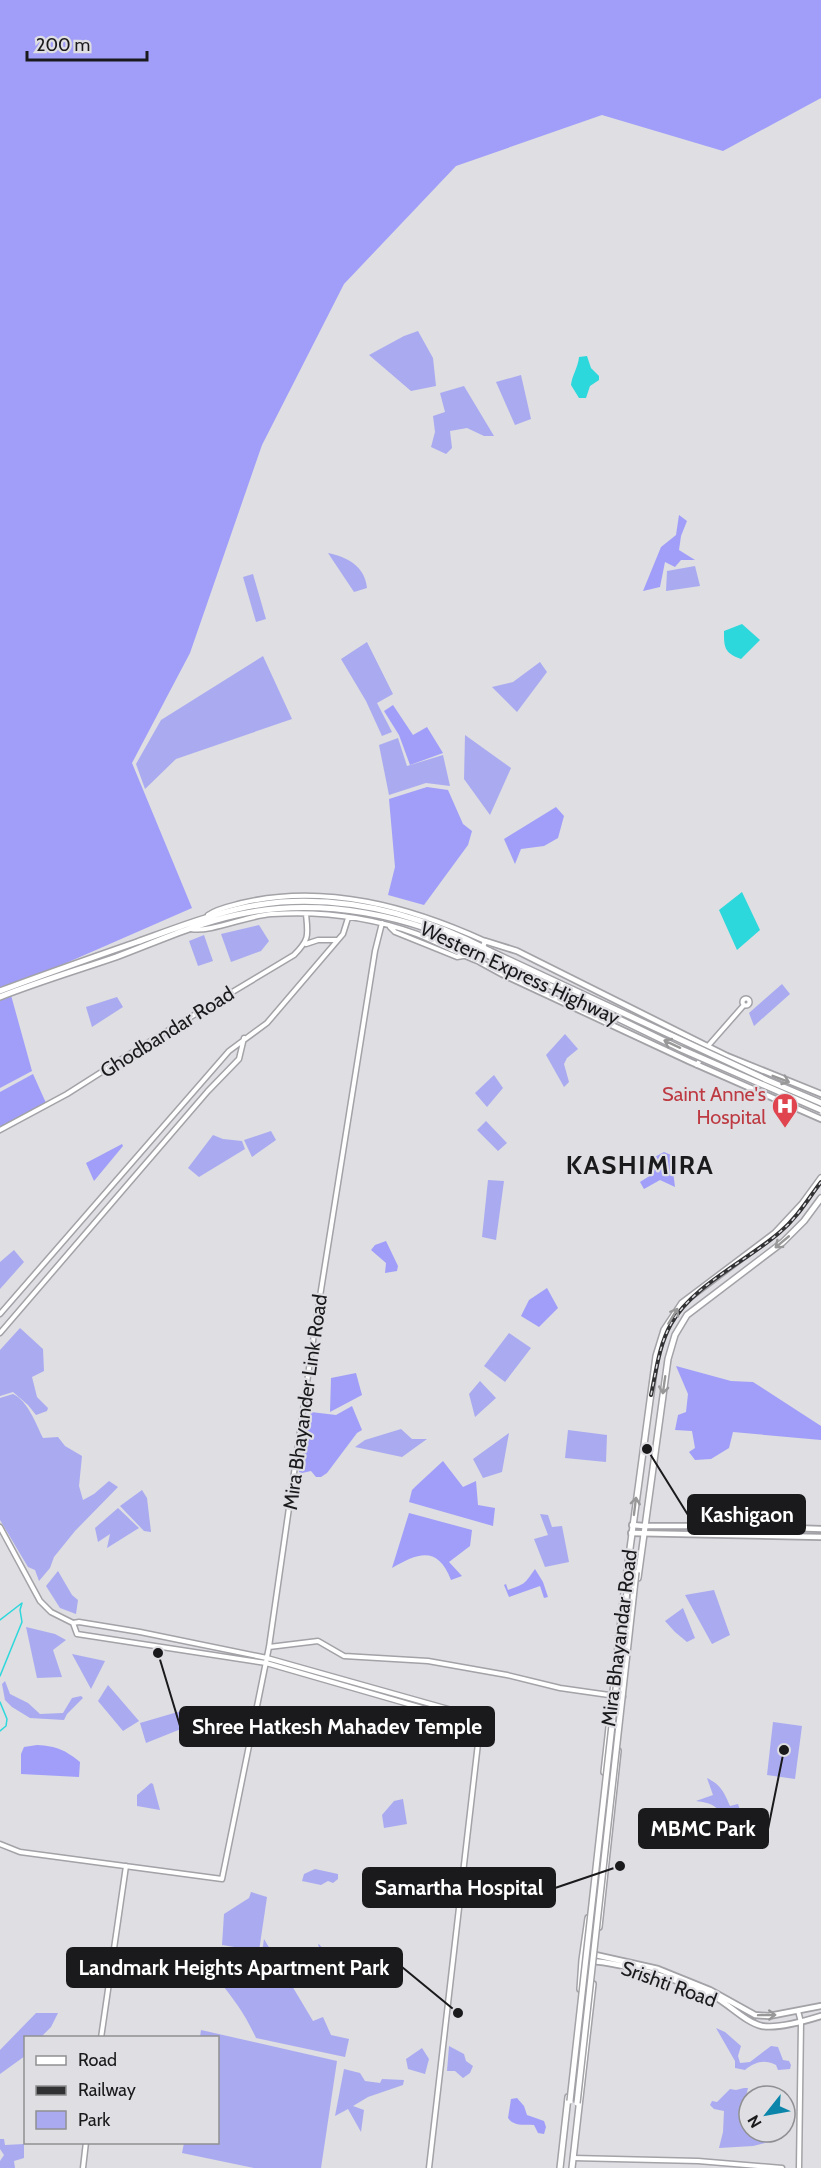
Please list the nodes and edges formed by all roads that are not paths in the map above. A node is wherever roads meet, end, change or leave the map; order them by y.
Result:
1 (306, 914) junction
2 (348, 918) junction
3 (382, 923) junction
4 (190, 928) junction
5 (173, 932) junction
6 (338, 940) junction
7 (305, 944) junction
8 (486, 949) junction
9 (480, 962) junction
10 (0, 991) edge
11 (0, 997) edge
12 (744, 1005) dead end
13 (244, 1038) junction
14 (708, 1046) junction
15 (697, 1065) junction
16 (821, 1094) edge
17 (821, 1103) edge
18 (821, 1110) edge
19 (821, 1119) edge
20 (0, 1130) edge
21 (821, 1178) edge
22 (821, 1198) edge
23 (802, 1204) junction
24 (812, 1212) junction
25 (0, 1314) edge
26 (0, 1333) edge
27 (656, 1356) junction
28 (668, 1359) junction
29 (632, 1525) junction
30 (0, 1527) edge
31 (644, 1527) junction
32 (821, 1529) edge
33 (631, 1533) junction
34 (643, 1534) junction
35 (821, 1537) edge
36 (629, 1548) junction
37 (641, 1550) junction
38 (73, 1623) junction
39 (269, 1647) junction
40 (266, 1660) junction
41 (612, 1696) junction
42 (624, 1697) junction
43 (0, 1844) edge
44 (126, 1866) junction
45 (583, 1953) junction
46 (594, 1958) junction
47 (582, 1960) junction
48 (658, 1970) junction
49 (656, 1976) junction
50 (707, 1991) junction
51 (821, 2006) edge
52 (798, 2011) junction
53 (821, 2016) edge
54 (801, 2022) junction
55 (101, 2036) edge
56 (574, 2102) junction
57 (565, 2127) junction
58 (577, 2128) junction
59 (87, 2144) edge
60 (573, 2158) junction
61 (83, 2168) edge
62 (429, 2168) edge
63 (560, 2168) edge
64 (572, 2168) edge
65 (782, 2168) edge
66 (799, 2168) edge

1 - 2 street
1 - 4 street
1 - 7 street
2 - 3 street
2 - 6 street
3 - 9 street
3 - 39 street, Mira Bhayander Link Road
4 - 5 main road, Western Express Highway
4 - 8 main road, Western Express Highway
5 - 8 main road, Western Express Highway
5 - 10 main road, Western Express Highway
5 - 11 main road, Western Express Highway
6 - 7 street
6 - 13 street
7 - 20 street, Ghodbandar Road
8 - 9 main road
8 - 14 main road
8 - 17 main road, Western Express Highway, bridge
18 -> 8 main road, Western Express Highway, bridge
9 - 15 main road
12 - 14 street
13 - 25 street
13 - 26 street
14 - 15 street
14 -> 16 main road
15 - 19 main road
21 - 23 main road, Mira Bhayandar Road
22 - 24 main road, Mira Bhayandar Road
23 - 24 main road
27 -> 23 main road, Mira Bhayandar Road
24 -> 28 main road, Mira Bhayandar Road
27 - 28 main road
29 -> 27 main road, Mira Bhayandar Road
28 -> 31 main road, Mira Bhayandar Road
29 - 31 main road
29 - 33 main road, Mira Bhayandar Road
30 - 38 street
31 - 32 main road
31 - 34 main road, Mira Bhayandar Road
33 - 34 main road
33 - 36 main road, Mira Bhayandar Road
34 - 35 main road
34 - 37 main road, Mira Bhayandar Road
36 - 41 main road, Mira Bhayandar Road
36 - 56 main road, bridge
37 - 42 main road, Mira Bhayandar Road
37 - 56 main road, bridge
38 - 40 street
38 - 40 street
39 - 40 street, Mira Bhayander Link Road
39 - 41 street
40 - 44 street, Mira Bhayander Link Road
40 - 62 street
41 - 42 street
41 - 45 main road, Mira Bhayandar Road
42 - 46 main road, Mira Bhayandar Road
43 - 44 street
44 - 55 street
45 - 46 main road, Srishti Road
45 - 47 main road, Mira Bhayandar Road
46 - 47 main road, Srishti Road
46 - 48 main road, Srishti Road
46 - 49 main road, Srishti Road
46 - 58 main road, Mira Bhayandar Road
47 - 57 main road, Mira Bhayandar Road
48 - 49 main road
48 - 50 main road, Srishti Road
49 - 50 main road, Srishti Road
50 -> 52 main road, Srishti Road
50 - 54 main road, Srishti Road
51 - 52 main road, Srishti Road
52 - 54 street
53 - 54 main road, Srishti Road
54 - 66 street
56 - 57 main road
56 - 58 main road
57 - 63 main road, Mira Bhayandar Road
58 - 60 main road, Mira Bhayandar Road
59 - 61 street
60 - 64 main road, Mira Bhayandar Road
60 - 65 street

